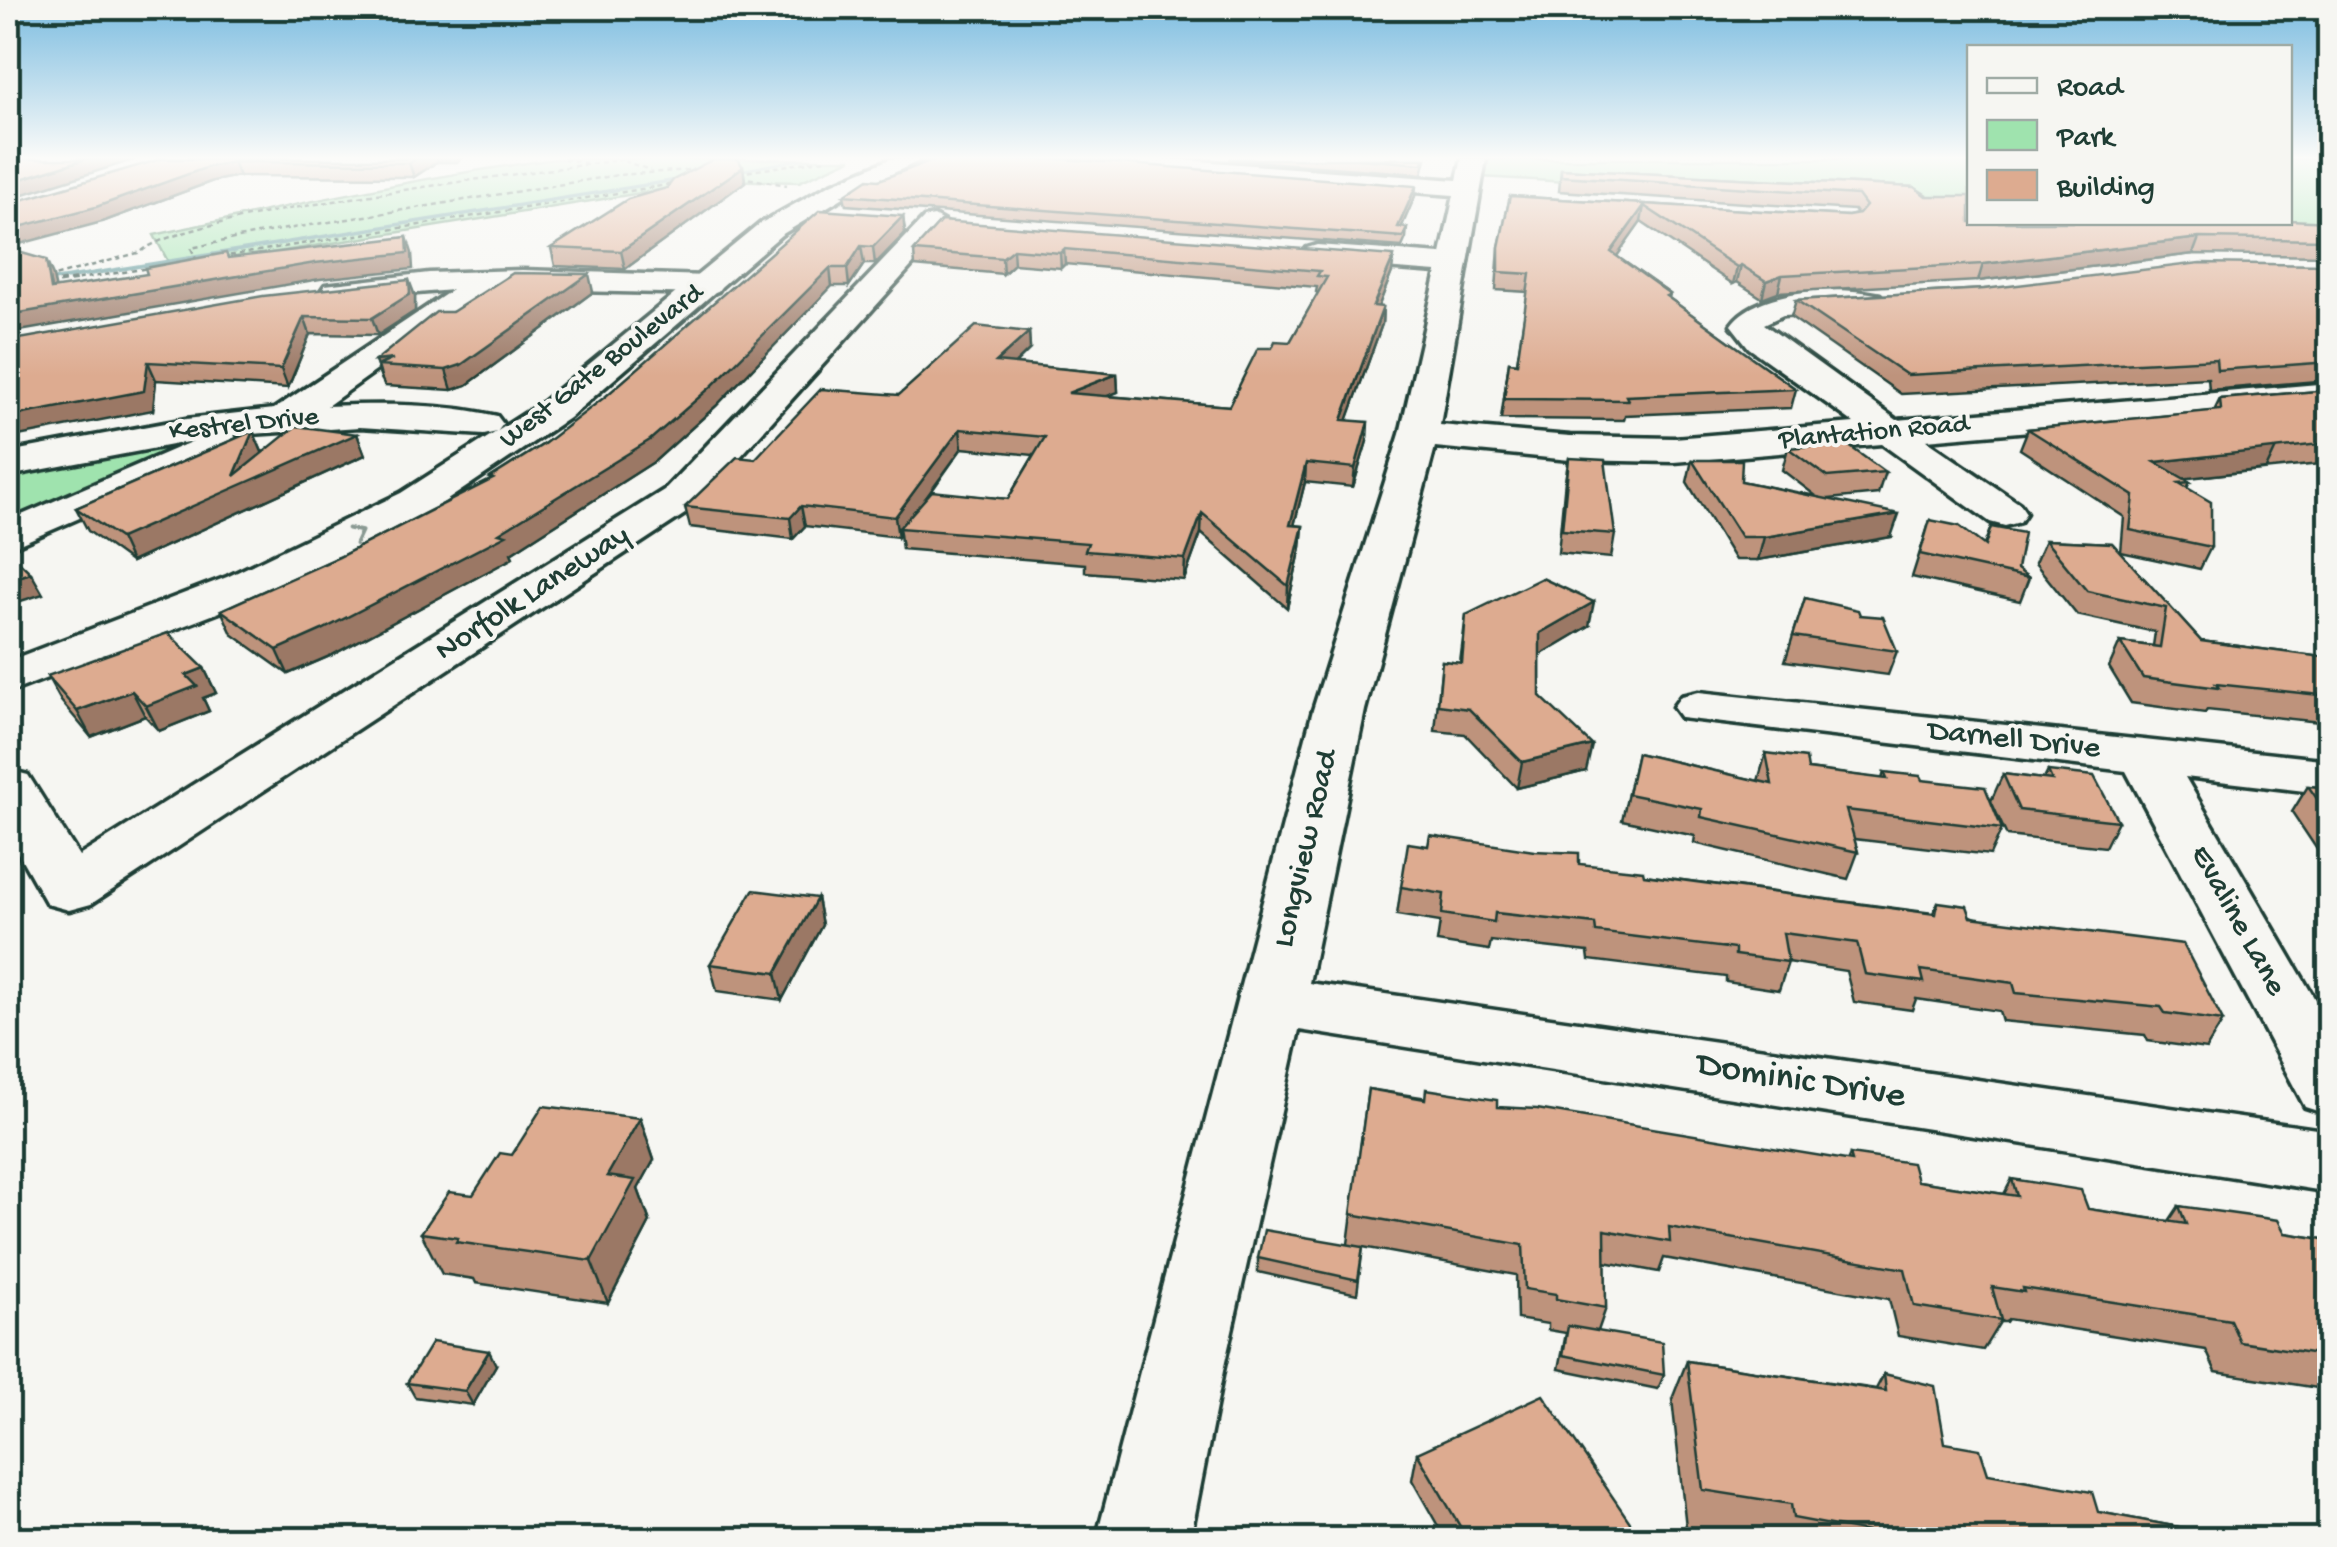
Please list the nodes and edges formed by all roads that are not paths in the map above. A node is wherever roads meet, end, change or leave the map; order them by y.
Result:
1 (731, 231) edge
2 (761, 231) edge
3 (921, 231) edge
4 (1463, 231) edge
5 (1288, 252) edge
6 (542, 256) dead end
7 (1452, 264) junction
8 (501, 277) junction
9 (664, 283) junction
10 (707, 285) junction
11 (302, 296) edge
12 (1890, 300) edge
13 (2330, 394) edge
14 (277, 417) junction
15 (484, 424) junction
16 (1889, 432) junction
17 (1418, 434) junction
18 (8, 464) edge
19 (2004, 513) dead end
20 (8, 536) edge
21 (8, 652) edge
22 (8, 678) edge
23 (1698, 707) dead end
24 (2145, 755) junction
25 (2330, 777) edge
26 (8, 786) edge
27 (23, 846) edge
28 (1272, 1002) junction
29 (2330, 1088) edge
30 (2330, 1162) edge
31 (1144, 1540) edge

1 - 9 street, West Gate Boulevard
2 - 10 street, West Gate Boulevard
3 - 27 street, Norfolk Laneway
4 - 7 street, Longview Road
5 - 7 street
6 - 8 street
7 - 17 street, Longview Road
8 - 9 street
8 - 11 street
8 - 14 street
9 - 10 street
9 - 15 street, West Gate Boulevard
22 -> 10 street, West Gate Boulevard
12 - 16 street
13 - 16 street, Plantation Road
14 - 15 street, Kestrel Drive
14 - 18 street, Kestrel Drive
14 - 20 street
15 - 21 street, West Gate Boulevard
16 - 17 street, Plantation Road
16 - 19 street
17 - 28 street, Longview Road
23 - 24 street, Darnell Drive
24 - 25 street, Darnell Drive
24 - 29 street, Evaline Lane
26 - 27 street
28 - 30 street, Dominic Drive
28 - 31 street, Longview Road

